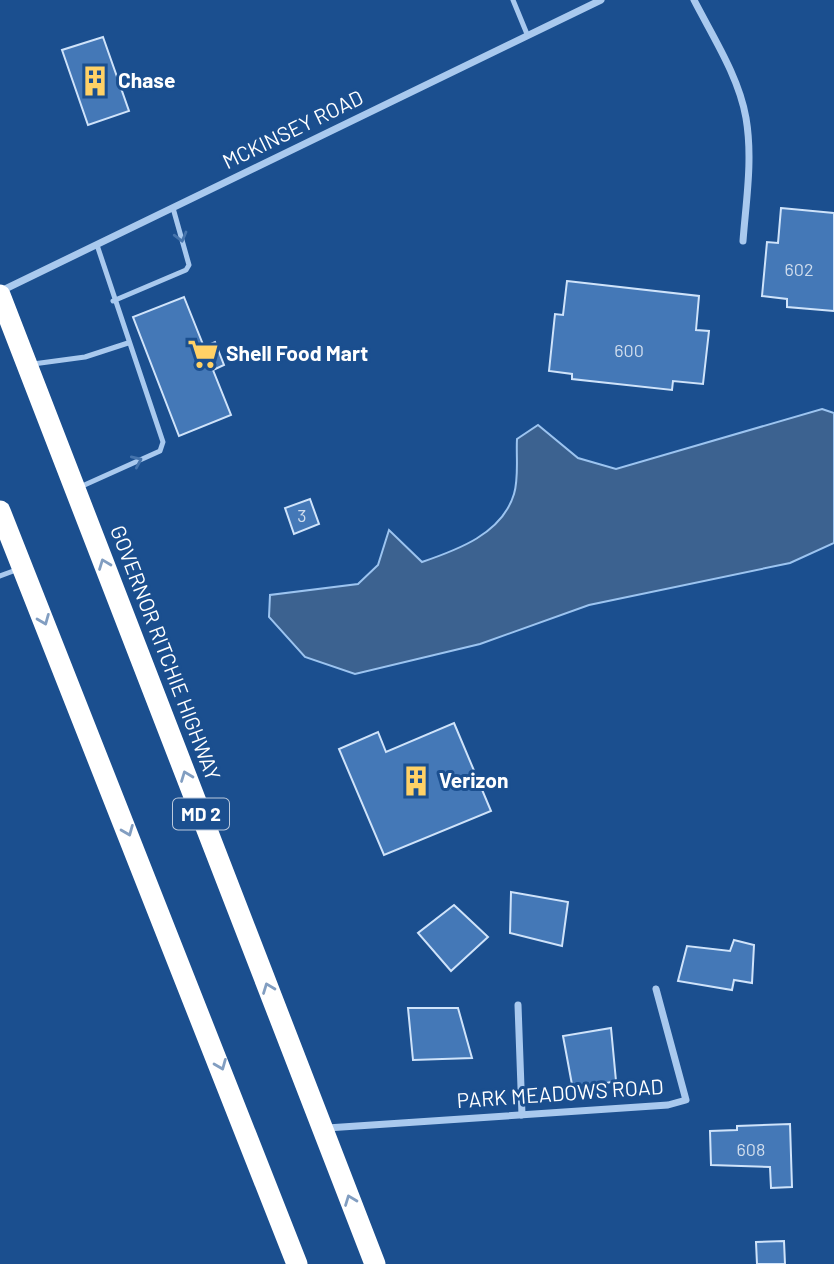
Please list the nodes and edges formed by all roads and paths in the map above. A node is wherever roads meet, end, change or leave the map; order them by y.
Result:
1 (513, 0) edge
2 (601, 0) edge
3 (694, 0) edge
4 (527, 34) junction
5 (173, 208) junction
6 (743, 242) dead end
7 (97, 245) junction
8 (0, 293) edge
9 (113, 301) junction
10 (128, 343) junction
11 (27, 364) junction
12 (75, 490) junction
13 (0, 511) edge
14 (23, 568) junction
15 (0, 576) edge
16 (656, 989) dead end
17 (518, 1005) dead end
18 (522, 1115) junction
19 (322, 1128) junction
20 (297, 1264) edge
21 (375, 1264) edge

1 - 4 lane
2 - 4 street, MCKINSEY ROAD
3 - 6 street
4 - 5 street, MCKINSEY ROAD
5 - 7 street, MCKINSEY ROAD
5 -> 9 lane
7 - 8 street, MCKINSEY ROAD
7 - 9 lane
8 - 11 highway, GOVERNOR RITCHIE HIGHWAY / MD 2
9 - 10 lane
10 - 11 lane
12 -> 10 lane
11 - 12 highway, GOVERNOR RITCHIE HIGHWAY / MD 2
19 -> 12 highway, GOVERNOR RITCHIE HIGHWAY / MD 2
13 - 14 highway
14 - 15 lane
14 -> 20 highway
16 - 18 street, PARK MEADOWS ROAD
17 - 18 street
18 - 19 street, PARK MEADOWS ROAD
21 -> 19 highway, GOVERNOR RITCHIE HIGHWAY / MD 2

